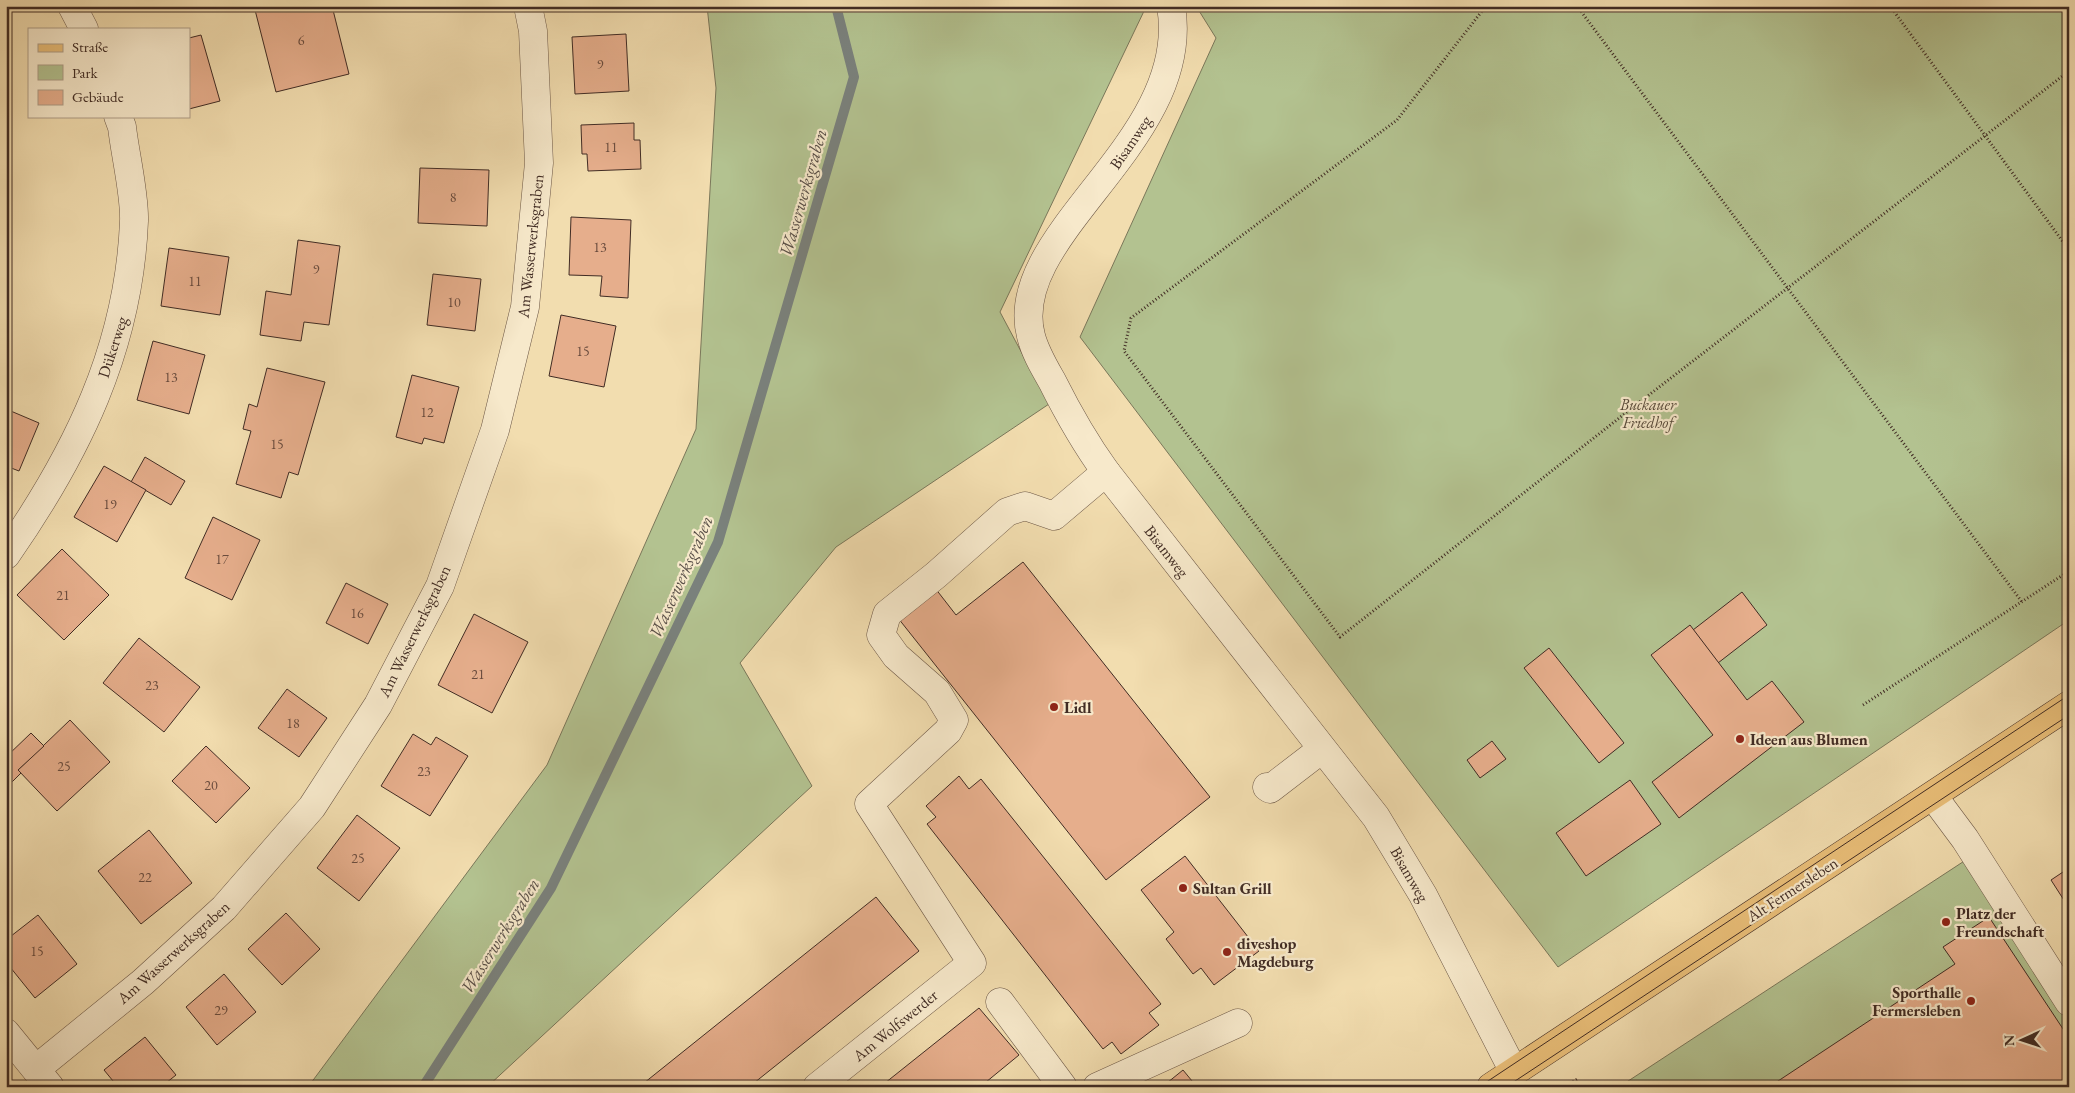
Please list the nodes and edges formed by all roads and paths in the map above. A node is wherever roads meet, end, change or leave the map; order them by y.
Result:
1 (72, 6) edge
2 (528, 6) edge
3 (1171, 6) edge
4 (1486, 6) edge
5 (1577, 6) edge
6 (1890, 6) edge
7 (83, 28) edge
8 (2069, 71) edge
9 (119, 118) edge
10 (1985, 136) junction
11 (2069, 250) edge
12 (1787, 288) junction
13 (1106, 472) junction
14 (6, 555) edge
15 (2069, 571) edge
16 (2022, 602) junction
17 (1863, 705) dead end
18 (2069, 705) edge
19 (1322, 749) junction
20 (1267, 787) dead end
21 (1933, 796) junction
22 (1000, 1002) dead end
23 (2069, 1002) edge
24 (1238, 1023) dead end
25 (6, 1034) edge
26 (43, 1078) edge
27 (1579, 1078) dead end
28 (1517, 1079) edge
29 (817, 1087) edge
30 (1063, 1087) edge
31 (1097, 1087) edge
32 (1491, 1087) edge
33 (1564, 1087) edge

1 - 7 street
2 - 26 street, Am Wasserwerksgraben
3 - 13 street, Bisamweg
4 - 12 path
5 - 12 path
6 - 10 path
8 - 10 path
9 - 14 street, Dükerweg
10 - 11 path
10 - 12 path
12 - 16 path
13 - 19 street, Bisamweg
13 - 29 street, Am Wolfswerder
15 - 16 path
16 - 17 path
18 - 21 main road, Alt Fermersleben
19 - 20 street
19 - 28 street, Bisamweg
21 - 23 street
21 - 28 main road, Alt Fermersleben
22 - 30 street
24 - 31 street
25 - 26 street
27 - 33 path
28 - 32 main road, Alt Fermersleben

